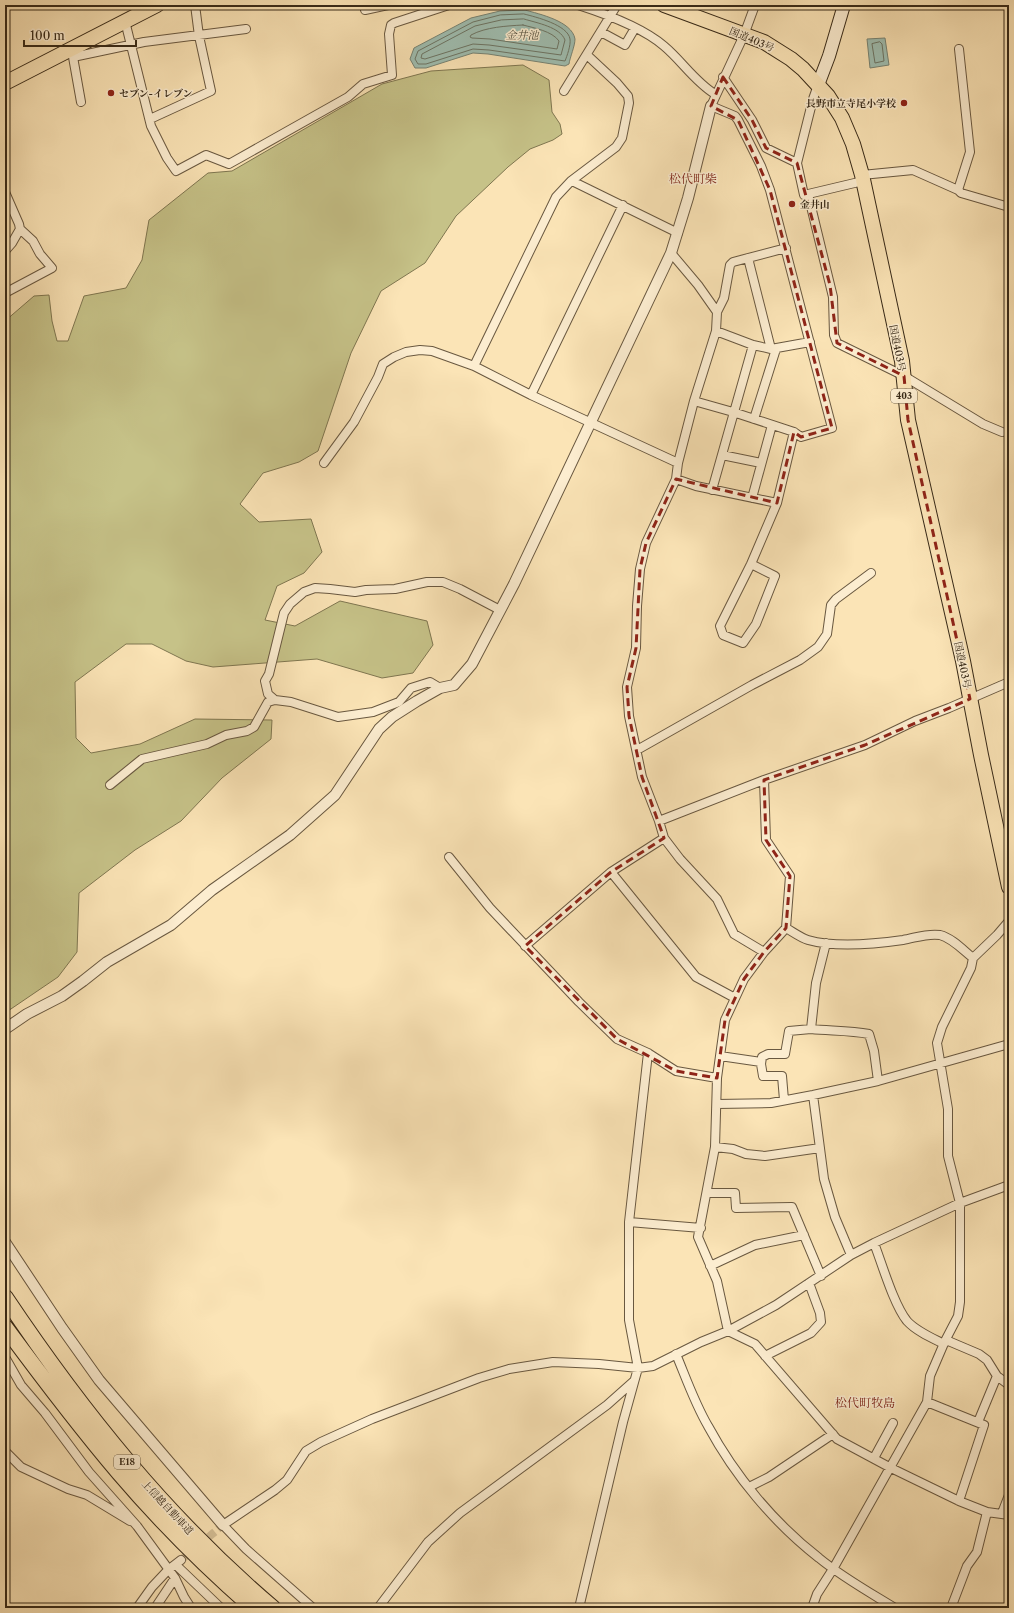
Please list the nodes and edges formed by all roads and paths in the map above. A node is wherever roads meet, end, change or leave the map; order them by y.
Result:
1 (157, 5) edge
2 (195, 5) edge
3 (388, 5) edge
4 (449, 5) edge
5 (578, 5) edge
6 (617, 5) edge
7 (664, 5) edge
8 (755, 5) edge
9 (844, 5) edge
10 (365, 10) dead end
11 (610, 17) junction
12 (125, 21) junction
13 (635, 28) junction
14 (246, 29) dead end
15 (601, 32) junction
16 (744, 35) junction
17 (199, 36) junction
18 (132, 45) junction
19 (959, 49) dead end
20 (71, 54) junction
21 (587, 55) junction
22 (723, 77) junction
23 (5, 83) edge
24 (818, 85) junction
25 (564, 91) dead end
26 (715, 94) junction
27 (80, 102) dead end
28 (711, 106) junction
29 (150, 119) junction
30 (797, 163) junction
31 (862, 178) junction
32 (572, 180) junction
33 (958, 190) junction
34 (5, 192) edge
35 (808, 194) junction
36 (623, 205) junction
37 (1009, 207) edge
38 (20, 229) junction
39 (678, 232) junction
40 (786, 248) junction
41 (5, 251) edge
42 (670, 253) junction
43 (748, 258) junction
44 (5, 293) edge
45 (717, 312) junction
46 (716, 331) junction
47 (810, 342) junction
48 (753, 345) junction
49 (773, 349) junction
50 (474, 366) junction
51 (904, 376) junction
52 (531, 395) junction
53 (694, 401) junction
54 (733, 412) junction
55 (754, 419) junction
56 (590, 422) junction
57 (772, 425) junction
58 (794, 432) junction
59 (1002, 432) dead end
60 (722, 455) junction
61 (324, 463) dead end
62 (678, 463) junction
63 (761, 463) junction
64 (676, 479) junction
65 (712, 490) junction
66 (752, 498) junction
67 (777, 503) junction
68 (752, 564) junction
69 (871, 573) dead end
70 (500, 610) junction
71 (1009, 682) edge
72 (440, 688) junction
73 (970, 699) junction
74 (275, 700) junction
75 (637, 750) junction
76 (764, 780) junction
77 (110, 785) dead end
78 (659, 821) junction
79 (664, 838) junction
80 (449, 857) dead end
81 (611, 872) junction
82 (1009, 888) edge
83 (1009, 921) edge
84 (786, 928) junction
85 (826, 943) junction
86 (525, 946) junction
87 (764, 952) junction
88 (973, 958) junction
89 (735, 998) junction
90 (5, 1029) edge
91 (811, 1029) junction
92 (1009, 1044) edge
93 (648, 1053) junction
94 (720, 1056) junction
95 (761, 1062) junction
96 (940, 1064) junction
97 (717, 1078) junction
98 (878, 1081) junction
99 (813, 1095) junction
100 (784, 1100) junction
101 (717, 1104) junction
102 (714, 1147) junction
103 (820, 1148) junction
104 (1009, 1185) edge
105 (707, 1192) junction
106 (960, 1203) junction
107 (629, 1222) junction
108 (701, 1228) junction
109 (804, 1235) junction
110 (5, 1242) edge
111 (874, 1243) junction
112 (851, 1255) junction
113 (710, 1266) junction
114 (820, 1276) junction
115 (809, 1283) junction
116 (5, 1297) edge
117 (5, 1327) edge
118 (728, 1331) junction
119 (945, 1342) junction
120 (676, 1354) junction
121 (765, 1356) junction
122 (5, 1357) edge
123 (638, 1368) junction
124 (997, 1376) junction
125 (635, 1380) junction
126 (1009, 1385) edge
127 (927, 1402) junction
128 (978, 1422) junction
129 (892, 1423) dead end
130 (832, 1434) junction
131 (5, 1451) edge
132 (874, 1458) junction
133 (891, 1468) junction
134 (749, 1487) junction
135 (1009, 1495) edge
136 (959, 1501) junction
137 (987, 1512) junction
138 (1006, 1514) edge
139 (223, 1525) junction
140 (137, 1526) junction
141 (833, 1569) junction
142 (168, 1570) junction
143 (175, 1578) junction
144 (137, 1608) edge
145 (155, 1608) edge
146 (191, 1608) edge
147 (221, 1608) edge
148 (253, 1608) edge
149 (273, 1608) edge
150 (313, 1608) edge
151 (378, 1608) edge
152 (579, 1608) edge
153 (812, 1608) edge
154 (895, 1608) edge
155 (951, 1608) edge

1 - 12 highway
2 - 17 street
3 - 10 street
4 - 29 street
5 - 11 street
6 - 11 street
7 - 16 highway, 国道403号 / 403
8 - 16 street
9 - 24 main road
11 - 13 street
11 - 15 street
12 - 18 street
12 - 20 highway
13 - 15 street
13 - 26 street
14 - 17 street
15 - 21 street
16 - 22 street
16 - 24 highway, 国道403号 / 403
17 - 18 street
17 - 29 street
18 - 20 street
18 - 29 street
19 - 33 street
20 - 23 highway
20 - 27 street
21 - 25 street
21 - 32 street
22 - 26 street
22 - 30 street
24 - 30 street
24 - 31 highway, 国道403号 / 403
26 - 28 street
28 - 39 street
28 - 40 street
30 - 35 street
31 - 33 street
31 - 35 street
31 - 51 highway, 国道403号 / 403
32 - 36 street
32 - 50 street
33 - 37 street
34 - 38 street
35 - 51 street
36 - 39 street
36 - 52 street
38 - 41 street
38 - 44 street
39 - 42 street
40 - 43 street
40 - 47 street
42 - 45 street
42 - 56 street
43 - 45 street
43 - 49 street
45 - 46 street
46 - 48 street
46 - 53 street
47 - 49 street
47 - 58 street
48 - 49 street
48 - 54 street
49 - 55 street
50 - 52 street
50 - 61 street
51 - 59 street
51 - 73 highway, 国道403号 / 403
52 - 56 street
53 - 54 street
53 - 62 street
54 - 55 street
54 - 60 street
55 - 57 street
56 - 62 street
56 - 70 street
57 - 58 street
57 - 63 street
58 - 67 street
60 - 63 street
60 - 65 street
62 - 64 street
63 - 66 street
64 - 65 street
64 - 75 street
65 - 66 street
66 - 67 street
67 - 68 street
68 - 68 street
69 - 75 street
70 - 72 street
70 - 74 street
71 - 73 street
72 - 74 street
72 - 90 street
73 - 76 street
73 - 82 highway, 国道403号 / 403
74 - 77 street
75 - 78 street
76 - 78 street
76 - 84 street
78 - 79 street
79 - 81 street
79 - 87 street
80 - 86 street
81 - 86 street
81 - 89 street
83 - 88 street
84 - 85 street
84 - 87 street
85 - 88 street
85 - 91 street
86 - 93 street
87 - 89 street
88 - 96 street
89 - 94 street
91 - 95 street
91 - 98 street
92 - 96 street
93 - 97 street
93 - 107 street
94 - 95 street
94 - 97 street
95 - 100 street
96 - 98 street
96 - 106 street
97 - 101 street
98 - 99 street
99 - 100 street
99 - 103 street
100 - 101 street
101 - 102 street
102 - 103 street
102 - 105 street
103 - 112 street
104 - 106 street
105 - 108 street
105 - 109 street
106 - 111 street
106 - 119 street
107 - 108 street
107 - 123 street
108 - 113 street
109 - 113 street
109 - 114 street
110 - 139 street
111 - 112 street
111 - 119 street
112 - 114 street
113 - 118 street
114 - 115 street
115 - 118 street
115 - 121 street
116 - 149 highway, 上信越自動車道 / E18
117 - 148 highway, 上信越自動車道 / E18
118 - 120 street
118 - 121 street
119 - 124 street
119 - 127 street
120 - 123 street
120 - 134 street
121 - 130 street
122 - 140 street
123 - 125 street
123 - 139 street
124 - 126 street
124 - 128 street
125 - 151 street
125 - 152 street
127 - 128 street
127 - 133 street
128 - 136 street
129 - 132 street
130 - 132 street
130 - 134 street
131 - 140 street
132 - 133 street
133 - 136 street
133 - 141 street
134 - 141 street
135 - 138 street
136 - 137 street
137 - 138 street
137 - 155 street
139 - 150 street
140 - 142 street
141 - 153 street
141 - 154 street
142 - 143 street
142 - 144 street
142 - 147 street
143 - 145 street
143 - 146 street

